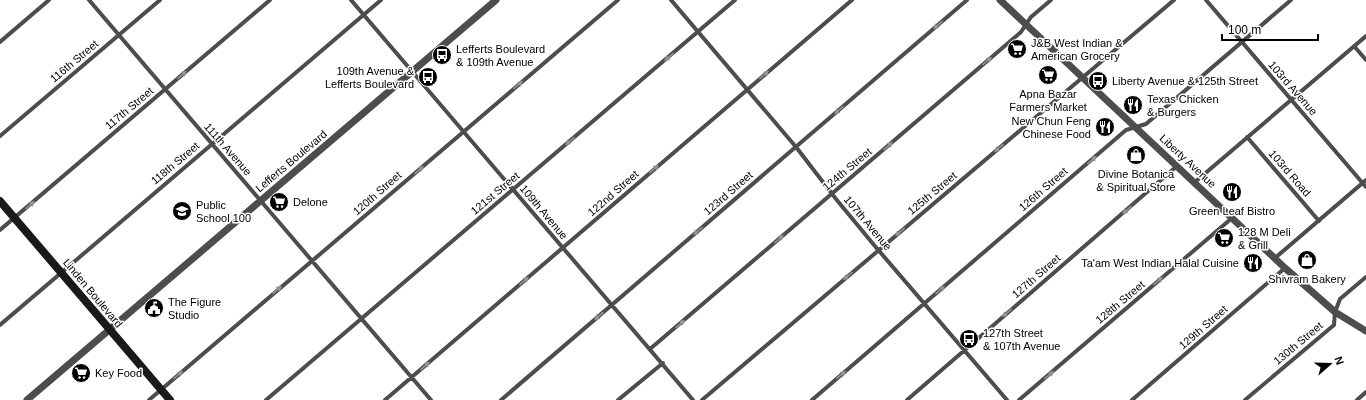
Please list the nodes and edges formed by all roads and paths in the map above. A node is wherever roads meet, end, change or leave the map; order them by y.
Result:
1 (49, 0) edge
2 (89, 0) edge
3 (160, 0) edge
4 (270, 0) edge
5 (351, 0) edge
6 (381, 0) edge
7 (496, 0) edge
8 (618, 0) edge
9 (672, 0) edge
10 (735, 0) edge
11 (852, 0) edge
12 (967, 0) edge
13 (1000, 0) edge
14 (1052, 0) edge
15 (1174, 0) edge
16 (1206, 0) edge
17 (1291, 0) edge
18 (363, 15) junction
19 (1026, 24) junction
20 (698, 32) junction
21 (119, 35) junction
22 (1366, 36) edge
23 (0, 42) edge
24 (1242, 42) junction
25 (1354, 46) junction
26 (1366, 60) edge
27 (412, 72) junction
28 (1082, 77) junction
29 (165, 90) junction
30 (747, 90) junction
31 (1291, 100) junction
32 (1136, 128) junction
33 (463, 131) junction
34 (0, 136) edge
35 (1247, 138) junction
36 (212, 144) junction
37 (796, 147) junction
38 (1177, 166) junction
39 (1364, 181) edge
40 (1195, 182) junction
41 (1366, 187) edge
42 (513, 190) junction
43 (832, 194) junction
44 (0, 201) edge
45 (261, 201) junction
46 (15, 218) junction
47 (1232, 218) junction
48 (1319, 220) junction
49 (0, 230) edge
50 (562, 248) junction
51 (878, 250) junction
52 (1274, 258) junction
53 (312, 261) junction
54 (1285, 268) junction
55 (61, 272) junction
56 (1366, 277) edge
57 (924, 304) junction
58 (611, 305) junction
59 (1335, 312) junction
60 (362, 319) junction
61 (0, 325) edge
62 (110, 329) junction
63 (1366, 331) edge
64 (650, 349) junction
65 (964, 351) junction
66 (663, 363) junction
67 (412, 377) junction
68 (161, 390) junction
69 (1366, 392) edge
70 (27, 400) edge
71 (149, 400) edge
72 (170, 400) edge
73 (266, 400) edge
74 (385, 400) edge
75 (431, 400) edge
76 (501, 400) edge
77 (618, 400) edge
78 (693, 400) edge
79 (702, 400) edge
80 (812, 400) edge
81 (907, 400) edge
82 (1007, 400) edge
83 (1019, 400) edge
84 (1132, 400) edge
85 (1245, 400) edge
86 (1357, 400) edge

1 - 23 street
2 - 21 street, 111th Avenue
3 - 21 street, 116th Street
29 -> 4 street, 117th Street
5 - 18 street, 109th Avenue
6 - 18 street, 118th Street
7 - 27 street, Lefferts Boulevard
33 -> 8 street, 120th Street
9 - 20 street, 107th Avenue
10 - 20 street, 121st Street
30 -> 11 street, 122nd Street
12 -> 37 street, 123rd Street
13 - 19 street, Liberty Avenue
14 - 19 street, 124th Street
15 - 28 street, 125th Street
16 - 24 street, 103rd Avenue
17 - 24 street, 126th Street
18 - 27 street, 109th Avenue
18 - 36 street, 118th Street
19 - 28 street, Liberty Avenue
43 -> 19 street, 124th Street
20 - 30 street, 107th Avenue
20 -> 42 street, 121st Street
21 - 29 street, 111th Avenue
21 - 34 street, 116th Street
22 - 25 street
24 - 31 street, 103rd Avenue
24 - 32 street, 126th Street
25 - 26 street
25 - 31 street
27 - 33 street, 109th Avenue
27 - 45 street, Lefferts Boulevard
28 - 32 street, Liberty Avenue
28 -> 51 street, 125th Street
29 - 36 street, 111th Avenue
46 -> 29 street, 117th Street
30 - 37 street, 107th Avenue
50 -> 30 street, 122nd Street
31 - 35 street
31 - 39 street, 103rd Avenue
32 - 38 street, Liberty Avenue
57 -> 32 street, 126th Street
33 - 42 street, 109th Avenue
53 -> 33 street, 120th Street
35 - 40 street
35 - 48 street, 103rd Road
36 - 45 street, 111th Avenue
36 - 55 street, 118th Street
37 - 43 street, 107th Avenue
37 -> 58 street, 123rd Street
38 - 40 street, Liberty Avenue
38 -> 65 street, 127th Street
39 - 41 street, 103rd Avenue
39 - 48 street
40 - 47 street, Liberty Avenue
42 - 50 street, 109th Avenue
42 - 60 street, 121st Street
43 - 51 street, 107th Avenue
64 -> 43 street, 124th Street
44 - 46 main road, Linden Boulevard
45 - 53 street, 111th Avenue
45 - 62 street, Lefferts Boulevard
46 - 49 street, 117th Street
46 - 55 main road, Linden Boulevard
47 - 52 street, Liberty Avenue
83 -> 47 street, 128th Street
48 - 52 street
50 - 58 street, 109th Avenue
67 -> 50 street, 122nd Street
51 - 57 street, 107th Avenue
51 -> 79 street, 125th Street
52 - 54 street, Liberty Avenue
53 - 60 street, 111th Avenue
68 -> 53 street, 120th Street
54 - 59 street, Liberty Avenue
54 - 84 street, 129th Street
55 - 61 street, 118th Street
55 - 62 main road, Linden Boulevard
56 - 59 street, 130th Street
57 - 65 street, 107th Avenue
80 -> 57 street, 126th Street
58 - 64 street, 109th Avenue
58 -> 76 street, 123rd Street
59 - 63 street, Liberty Avenue
59 - 85 street, 130th Street
60 - 67 street, 111th Avenue
60 - 73 street, 121st Street
62 - 68 main road, Linden Boulevard
62 - 70 street, Lefferts Boulevard
64 - 66 street, 109th Avenue
65 - 81 street, 127th Street
65 - 82 street, 107th Avenue
66 - 77 street
66 - 78 street, 109th Avenue
67 - 74 street, 122nd Street
67 - 75 street, 111th Avenue
68 - 71 street, 120th Street
68 - 72 main road, Linden Boulevard
69 - 86 street

